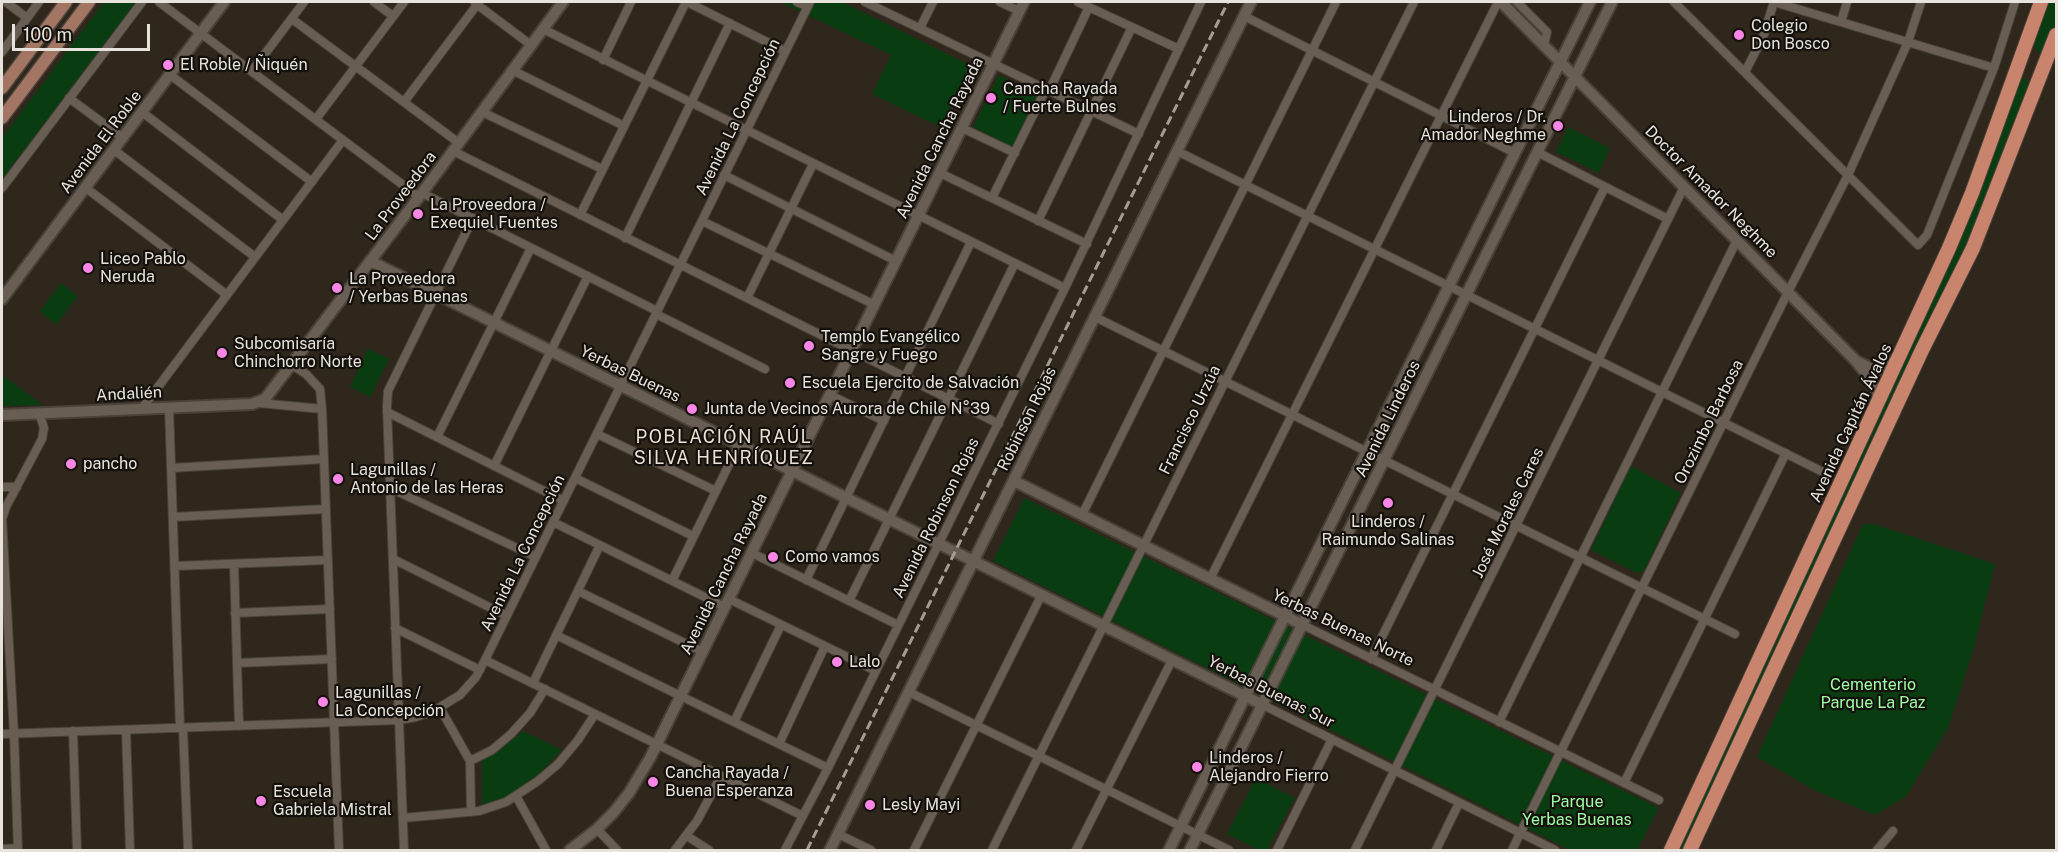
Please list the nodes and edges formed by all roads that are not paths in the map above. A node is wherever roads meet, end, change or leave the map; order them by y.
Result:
1 (6, 2) edge
2 (39, 2) edge
3 (66, 2) edge
4 (89, 2) edge
5 (142, 2) edge
6 (159, 2) edge
7 (224, 2) edge
8 (304, 2) edge
9 (374, 2) edge
10 (404, 2) edge
11 (476, 2) edge
12 (563, 2) edge
13 (631, 2) edge
14 (686, 2) edge
15 (798, 2) edge
16 (865, 2) edge
17 (933, 2) edge
18 (1000, 2) edge
19 (1078, 2) edge
20 (1198, 2) edge
21 (1251, 2) edge
22 (1336, 2) edge
23 (1414, 2) edge
24 (1500, 2) edge
25 (1517, 2) edge
26 (1590, 2) edge
27 (1612, 2) edge
28 (1674, 2) edge
29 (1774, 2) edge
30 (1847, 2) edge
31 (1921, 2) edge
32 (2015, 2) edge
33 (2041, 2) edge
34 (809, 4) edge
35 (1021, 6) edge
36 (1089, 7) junction
37 (393, 16) junction
38 (1244, 16) junction
39 (27, 18) junction
40 (292, 19) junction
41 (1841, 22) junction
42 (730, 23) junction
43 (1132, 27) junction
44 (920, 28) junction
45 (543, 30) junction
46 (200, 32) junction
47 (2056, 35) edge
48 (1908, 42) junction
49 (2026, 44) junction
50 (531, 45) junction
51 (1544, 45) junction
52 (1179, 50) junction
53 (1312, 50) junction
54 (785, 51) junction
55 (2051, 51) junction
56 (2, 52) edge
57 (603, 60) junction
58 (1560, 62) junction
59 (994, 64) junction
60 (356, 66) junction
61 (1994, 68) junction
62 (512, 70) junction
63 (252, 71) junction
64 (1745, 72) junction
65 (170, 74) junction
66 (1575, 77) junction
67 (2013, 78) junction
68 (646, 82) junction
69 (1374, 82) junction
70 (2038, 84) junction
71 (2, 88) edge
72 (1047, 90) junction
73 (69, 99) junction
74 (404, 102) junction
75 (690, 104) junction
76 (1091, 111) junction
77 (142, 112) junction
78 (482, 112) junction
79 (1441, 116) junction
80 (2, 118) edge
81 (316, 119) junction
82 (624, 126) junction
83 (962, 128) junction
84 (746, 131) junction
85 (1139, 134) junction
86 (123, 138) junction
87 (343, 140) junction
88 (456, 147) junction
89 (114, 150) junction
90 (1177, 151) junction
91 (1015, 153) junction
92 (1515, 153) junction
93 (1537, 153) junction
94 (813, 164) junction
95 (602, 169) junction
96 (940, 173) junction
97 (1848, 175) junction
98 (724, 176) junction
99 (312, 182) junction
100 (1245, 185) junction
101 (1605, 187) junction
102 (1684, 187) junction
103 (2, 188) edge
104 (86, 188) junction
105 (421, 195) junction
106 (992, 198) junction
107 (791, 209) junction
108 (580, 215) junction
109 (918, 216) junction
110 (1307, 216) junction
111 (473, 218) junction
112 (1668, 219) junction
113 (284, 220) junction
114 (702, 221) junction
115 (1038, 221) junction
116 (624, 238) junction
117 (1737, 240) junction
118 (971, 242) junction
119 (1087, 244) junction
120 (531, 248) junction
121 (1374, 249) junction
122 (769, 254) junction
123 (255, 257) junction
124 (370, 261) junction
125 (896, 261) junction
126 (1015, 263) junction
127 (680, 265) junction
128 (588, 276) junction
129 (1449, 286) junction
130 (1065, 288) junction
131 (1788, 292) junction
132 (227, 295) junction
133 (436, 295) junction
134 (1467, 295) junction
135 (747, 298) junction
136 (2, 299) edge
137 (875, 305) junction
138 (657, 313) junction
139 (1095, 317) junction
140 (494, 323) junction
141 (1534, 329) junction
142 (852, 350) junction
143 (551, 351) junction
144 (1163, 351) junction
145 (1899, 358) junction
146 (1598, 360) junction
147 (1856, 361) junction
148 (292, 365) junction
149 (765, 369) dead end
150 (905, 377) junction
151 (1225, 381) junction
152 (620, 386) junction
153 (1662, 392) junction
154 (830, 395) junction
155 (948, 399) junction
156 (257, 403) junction
157 (1878, 405) junction
158 (143, 407) junction
159 (169, 407) junction
160 (322, 409) junction
161 (387, 410) junction
162 (39, 413) junction
163 (1292, 414) junction
164 (2, 415) edge
165 (884, 421) junction
166 (1723, 422) junction
167 (999, 424) junction
168 (597, 434) junction
169 (437, 437) junction
170 (739, 444) junction
171 (1367, 451) junction
172 (1786, 453) junction
173 (324, 459) junction
174 (1384, 460) junction
175 (494, 466) junction
176 (171, 468) junction
177 (792, 471) junction
178 (1825, 473) dead end
179 (575, 478) junction
180 (1014, 481) junction
181 (2, 487) edge
182 (17, 487) junction
183 (390, 488) junction
184 (716, 491) junction
185 (1453, 494) junction
186 (846, 497) junction
187 (564, 501) junction
188 (326, 509) junction
189 (1082, 515) junction
190 (173, 517) junction
191 (890, 519) junction
192 (553, 522) junction
193 (1516, 525) junction
194 (693, 536) junction
195 (939, 543) junction
196 (600, 545) junction
197 (1143, 545) junction
198 (2, 548) edge
199 (752, 553) junction
200 (536, 557) junction
201 (1581, 557) junction
202 (393, 559) junction
203 (328, 560) junction
204 (974, 560) junction
205 (234, 564) junction
206 (174, 566) junction
207 (806, 579) junction
208 (1210, 579) junction
209 (672, 580) junction
210 (1642, 587) junction
211 (578, 591) junction
212 (1042, 594) junction
213 (849, 601) junction
214 (727, 603) junction
215 (4, 607) edge
216 (330, 609) junction
217 (235, 613) junction
218 (507, 616) junction
219 (1285, 616) junction
220 (1705, 619) junction
221 (781, 625) junction
222 (898, 625) junction
223 (1103, 625) junction
224 (1303, 625) junction
225 (395, 628) junction
226 (1735, 634) dead end
227 (556, 635) junction
228 (825, 646) junction
229 (703, 652) junction
230 (332, 659) junction
231 (1371, 659) junction
232 (485, 660) junction
233 (1172, 660) junction
234 (237, 663) junction
235 (6, 664) edge
236 (480, 670) junction
237 (876, 671) junction
238 (533, 683) junction
239 (544, 689) junction
240 (1435, 690) junction
241 (909, 692) junction
242 (681, 696) junction
243 (1245, 696) junction
244 (1263, 705) junction
245 (440, 708) junction
246 (595, 714) junction
247 (399, 720) junction
248 (334, 722) junction
249 (734, 722) junction
250 (1499, 722) junction
251 (976, 725) junction
252 (239, 726) junction
253 (182, 728) junction
254 (126, 729) junction
255 (73, 731) junction
256 (2, 734) edge
257 (14, 734) junction
258 (1332, 739) junction
259 (657, 744) junction
260 (779, 744) junction
261 (1561, 752) junction
262 (1038, 756) junction
263 (470, 761) junction
264 (828, 768) junction
265 (1395, 771) junction
266 (722, 776) junction
267 (1624, 783) junction
268 (1107, 790) junction
269 (516, 796) junction
270 (1659, 800) dead end
271 (1459, 803) junction
272 (471, 812) junction
273 (804, 816) junction
274 (403, 818) junction
275 (1181, 826) junction
276 (597, 829) junction
277 (1893, 831) dead end
278 (1521, 833) junction
279 (838, 834) junction
280 (1198, 835) junction
281 (687, 836) junction
282 (2, 849) edge
283 (18, 849) edge
284 (77, 850) edge
285 (130, 850) edge
286 (188, 850) edge
287 (339, 850) edge
288 (404, 850) edge
289 (546, 850) edge
290 (570, 850) edge
291 (617, 850) edge
292 (675, 850) edge
293 (709, 850) edge
294 (785, 850) edge
295 (830, 850) edge
296 (871, 850) edge
297 (914, 850) edge
298 (992, 850) edge
299 (1076, 850) edge
300 (1169, 850) edge
301 (1190, 850) edge
302 (1229, 850) edge
303 (1277, 850) edge
304 (1355, 850) edge
305 (1436, 850) edge
306 (1512, 850) edge
307 (1555, 850) edge
308 (1671, 850) edge
309 (1690, 850) edge
310 (1877, 850) edge

1 - 39 street
2 - 39 street
3 - 71 main road
4 - 80 main road
5 - 73 street
6 - 46 street
7 - 46 street, Avenida El Roble
8 - 40 street
9 - 37 street
10 - 37 street
11 - 50 street
11 - 74 street
12 - 45 street, La Proveedora
13 - 57 street
14 - 42 street
14 - 68 street
15 - 34 street
16 - 44 street
17 - 44 street
18 - 35 street
19 - 36 street
20 - 52 street, Avenida Robinson Rojas
21 - 38 street, Robinson Rojas
22 - 53 street
23 - 69 street, Francisco Urzúa
24 - 51 street, Doctor Amador Neghme
24 - 79 street
25 - 51 street, Doctor Amador Neghme
26 - 58 street, Avenida Linderos
27 - 66 street, Avenida Linderos
28 - 64 street
29 - 41 street
29 - 64 street
30 - 41 street
31 - 48 street, Orozimbo Barbosa
32 - 61 street
33 - 49 highway, Avenida Capitán Ávalos
34 - 54 street, Avenida La Concepción
35 - 59 street, Avenida Cancha Rayada
36 - 43 street
36 - 72 street
37 - 60 street
38 - 53 street
38 - 90 street, Robinson Rojas
39 - 56 street
40 - 60 street
40 - 63 street
41 - 48 street
42 - 54 street
42 - 75 street
43 - 52 street
43 - 76 street
44 - 59 street
45 - 50 street, La Proveedora
45 - 57 street
46 - 63 street
46 - 65 street, Avenida El Roble
47 - 55 highway, Avenida Capitán Ávalos
48 - 61 street
48 - 97 street, Orozimbo Barbosa
49 - 55 highway
49 - 67 highway, Avenida Capitán Ávalos
50 - 62 street, La Proveedora
51 - 58 street, Doctor Amador Neghme
52 - 85 street, Avenida Robinson Rojas
53 - 69 street
53 - 100 street
54 - 84 street, Avenida La Concepción
55 - 70 highway, Avenida Capitán Ávalos
57 - 68 street
58 - 66 street, Doctor Amador Neghme
58 - 92 street, Avenida Linderos
59 - 72 street
59 - 83 street, Avenida Cancha Rayada
60 - 74 street
60 - 81 street
61 - 97 street
62 - 78 street, La Proveedora
62 - 82 street
63 - 81 street
64 - 97 street
65 - 77 street, Avenida El Roble
65 - 99 street
66 - 93 street, Avenida Linderos
66 - 102 street, Doctor Amador Neghme
67 - 70 highway
67 - 145 highway, Avenida Capitán Ávalos
68 - 75 street
68 - 82 street
69 - 79 street
69 - 110 street, Francisco Urzúa
70 - 309 highway, Avenida Capitán Ávalos
72 - 76 street
72 - 91 street
73 - 86 street
73 - 103 street
74 - 88 street
75 - 84 street
75 - 116 street
76 - 85 street
76 - 115 street
77 - 86 street, Avenida El Roble
77 - 113 street
78 - 88 street, La Proveedora
78 - 95 street
79 - 92 street
79 - 121 street
81 - 87 street
82 - 95 street
83 - 91 street
83 - 96 street, Avenida Cancha Rayada
84 - 94 street
84 - 98 street, Avenida La Concepción
85 - 119 street, Avenida Robinson Rojas
86 - 89 street, Avenida El Roble
87 - 99 street
87 - 105 street
88 - 105 street, La Proveedora
88 - 108 street
89 - 104 street, Avenida El Roble
89 - 123 street
90 - 100 street
90 - 139 street, Robinson Rojas
91 - 106 street
92 - 129 street, Avenida Linderos
93 - 101 street
93 - 134 street, Avenida Linderos
94 - 107 street
94 - 109 street
95 - 108 street
96 - 106 street
96 - 109 street, Avenida Cancha Rayada
97 - 131 street, Orozimbo Barbosa
98 - 107 street
98 - 114 street, Avenida La Concepción
99 - 113 street
100 - 110 street
100 - 144 street
101 - 112 street
101 - 141 street
102 - 112 street, José Morales Cares
102 - 117 street, Doctor Amador Neghme
104 - 132 street
104 - 136 street, Avenida El Roble
105 - 111 street
105 - 124 street, La Proveedora
106 - 115 street
107 - 122 street
107 - 125 street
108 - 116 street
109 - 118 street
109 - 125 street, Avenida Cancha Rayada
110 - 121 street
110 - 151 street, Francisco Urzúa
111 - 120 street
111 - 133 street
112 - 146 street, José Morales Cares
113 - 123 street
114 - 122 street
114 - 127 street, Avenida La Concepción
115 - 119 street
116 - 127 street
117 - 131 street, Doctor Amador Neghme
117 - 153 street
118 - 126 street
118 - 150 street
119 - 130 street, Avenida Robinson Rojas
120 - 128 street
120 - 140 street
121 - 129 street
121 - 163 street
122 - 135 street
122 - 137 street
123 - 132 street
124 - 133 street, Yerbas Buenas
124 - 148 street, La Proveedora
125 - 137 street, Avenida Cancha Rayada
126 - 130 street
126 - 155 street
127 - 135 street
127 - 138 street, Avenida La Concepción
128 - 138 street
128 - 143 street
129 - 134 street
129 - 171 street, Avenida Linderos
130 - 167 street, Avenida Robinson Rojas
131 - 147 street, Doctor Amador Neghme
131 - 166 street, Orozimbo Barbosa
132 - 158 street
133 - 140 street, Yerbas Buenas
133 - 161 street
134 - 141 street
134 - 174 street, Avenida Linderos
135 - 142 street
137 - 142 street, Avenida Cancha Rayada
138 - 149 street
138 - 152 street, Avenida La Concepción
139 - 144 street
139 - 180 street, Robinson Rojas
140 - 143 street, Yerbas Buenas
140 - 169 street
141 - 146 street
141 - 185 street
142 - 150 street
142 - 154 street, Avenida Cancha Rayada
143 - 152 street, Yerbas Buenas
143 - 175 street
144 - 151 street
144 - 189 street
145 - 147 street
145 - 157 highway, Avenida Capitán Ávalos
146 - 153 street
146 - 193 street, José Morales Cares
147 - 157 street, Doctor Amador Neghme
148 - 156 street, La Proveedora
148 - 160 street
150 - 155 street
150 - 165 street
151 - 163 street
151 - 197 street, Francisco Urzúa
152 - 168 street, Avenida La Concepción
152 - 170 street, Yerbas Buenas
153 - 166 street
153 - 201 street
154 - 165 street
154 - 177 street, Avenida Cancha Rayada
155 - 167 street
155 - 191 street
156 - 159 street, Andalién
156 - 160 street
157 - 308 highway, Avenida Capitán Ávalos
158 - 159 street, Andalién
158 - 162 street, Andalién
159 - 176 street
160 - 173 street
161 - 169 street
161 - 183 street
162 - 164 street, Andalién
162 - 182 street
163 - 171 street
163 - 208 street
165 - 186 street
166 - 172 street
166 - 210 street, Orozimbo Barbosa
167 - 195 street, Avenida Robinson Rojas
168 - 179 street, Avenida La Concepción
168 - 184 street
169 - 175 street
170 - 177 street, Yerbas Buenas
170 - 184 street
171 - 174 street
171 - 219 street, Avenida Linderos
172 - 178 street
172 - 220 street
173 - 176 street
173 - 188 street
174 - 185 street
174 - 224 street, Avenida Linderos
175 - 187 street
176 - 190 street
177 - 186 street, Yerbas Buenas
177 - 199 street, Avenida Cancha Rayada
179 - 187 street, Avenida La Concepción
179 - 194 street
180 - 189 street, Yerbas Buenas Norte
180 - 204 street, Robinson Rojas
181 - 182 street
182 - 198 street
183 - 200 street
183 - 202 street
184 - 194 street
185 - 193 street
185 - 231 street
186 - 191 street, Yerbas Buenas
186 - 207 street
187 - 192 street, Avenida La Concepción
188 - 190 street
188 - 203 street
189 - 197 street, Yerbas Buenas Norte
190 - 206 street
191 - 195 street, Yerbas Buenas
191 - 213 street
192 - 196 street
192 - 200 street, Avenida La Concepción
193 - 201 street
193 - 240 street, José Morales Cares
194 - 209 street
195 - 204 street, Yerbas Buenas
195 - 222 street, Avenida Robinson Rojas
196 - 209 street
196 - 211 street
197 - 208 street, Yerbas Buenas Norte
197 - 223 street, Francisco Urzúa
198 - 215 street
199 - 207 street
199 - 214 street, Avenida Cancha Rayada
200 - 218 street, Avenida La Concepción
201 - 210 street
201 - 250 street
202 - 218 street
202 - 225 street
203 - 205 street
203 - 216 street
204 - 212 street, Yerbas Buenas Sur
204 - 241 street, Robinson Rojas
205 - 206 street
205 - 217 street
206 - 253 street
207 - 213 street
208 - 219 street, Yerbas Buenas Norte
209 - 214 street
210 - 220 street
210 - 261 street, Orozimbo Barbosa
211 - 227 street
211 - 229 street
212 - 223 street, Yerbas Buenas Sur
212 - 251 street
213 - 222 street
214 - 221 street
214 - 229 street, Avenida Cancha Rayada
215 - 235 street
216 - 217 street
216 - 230 street
217 - 234 street
218 - 232 street, Avenida La Concepción
219 - 224 street, Yerbas Buenas Norte
219 - 243 street, Avenida Linderos
220 - 226 street
220 - 267 street
221 - 228 street
221 - 249 street
222 - 237 street, Avenida Robinson Rojas
223 - 233 street, Yerbas Buenas Sur
223 - 262 street, Francisco Urzúa
224 - 231 street, Yerbas Buenas Norte
224 - 244 street, Avenida Linderos
225 - 236 street
225 - 247 street
227 - 238 street
227 - 242 street
228 - 237 street
228 - 260 street
229 - 242 street, Avenida Cancha Rayada
230 - 234 street
230 - 248 street
231 - 240 street, Yerbas Buenas Norte
232 - 236 street, Avenida La Concepción
232 - 238 street
233 - 243 street, Yerbas Buenas Sur
233 - 268 street
234 - 252 street
235 - 257 street
236 - 245 street, Avenida La Concepción
237 - 264 street, Avenida Robinson Rojas
238 - 239 street
239 - 246 street
239 - 263 street
240 - 250 street, Yerbas Buenas Norte
240 - 265 street, José Morales Cares
241 - 251 street
241 - 279 street, Robinson Rojas
242 - 249 street
242 - 259 street, Avenida Cancha Rayada
243 - 244 street, Yerbas Buenas Sur
243 - 275 street, Avenida Linderos
244 - 258 street, Yerbas Buenas Sur
244 - 280 street, Avenida Linderos
245 - 247 street, Avenida La Concepción
245 - 263 street
246 - 259 street
246 - 269 street
247 - 248 street, Avenida La Concepción
247 - 274 street
248 - 252 street, Avenida La Concepción
248 - 287 street
249 - 260 street
250 - 261 street, Yerbas Buenas Norte
251 - 262 street
251 - 297 street
252 - 253 street, Avenida La Concepción
253 - 254 street, Avenida La Concepción
253 - 286 street
254 - 255 street, Avenida La Concepción
254 - 285 street
255 - 257 street, Avenida La Concepción
255 - 284 street
256 - 257 street, Avenida La Concepción
257 - 283 street
258 - 265 street, Yerbas Buenas Sur
258 - 303 street
259 - 266 street
259 - 276 street, Avenida Cancha Rayada
260 - 264 street
261 - 267 street, Yerbas Buenas Norte
261 - 278 street, Orozimbo Barbosa
262 - 268 street
262 - 298 street, Francisco Urzúa
263 - 272 street
264 - 273 street, Avenida Robinson Rojas
265 - 271 street, Yerbas Buenas Sur
265 - 304 street, José Morales Cares
266 - 273 street
266 - 281 street
267 - 270 street, Yerbas Buenas Norte
268 - 275 street
268 - 299 street
269 - 272 street
269 - 289 street
271 - 278 street, Yerbas Buenas Sur
271 - 305 street
272 - 274 street
273 - 294 street, Avenida Robinson Rojas
274 - 288 street
275 - 280 street
275 - 300 street, Avenida Linderos
276 - 290 street, Avenida Cancha Rayada
276 - 291 street
277 - 310 street
278 - 306 street, Orozimbo Barbosa
278 - 307 street, Yerbas Buenas Sur
279 - 295 street, Robinson Rojas
279 - 296 street
280 - 301 street, Avenida Linderos
280 - 302 street
281 - 292 street
281 - 293 street
282 - 283 street

